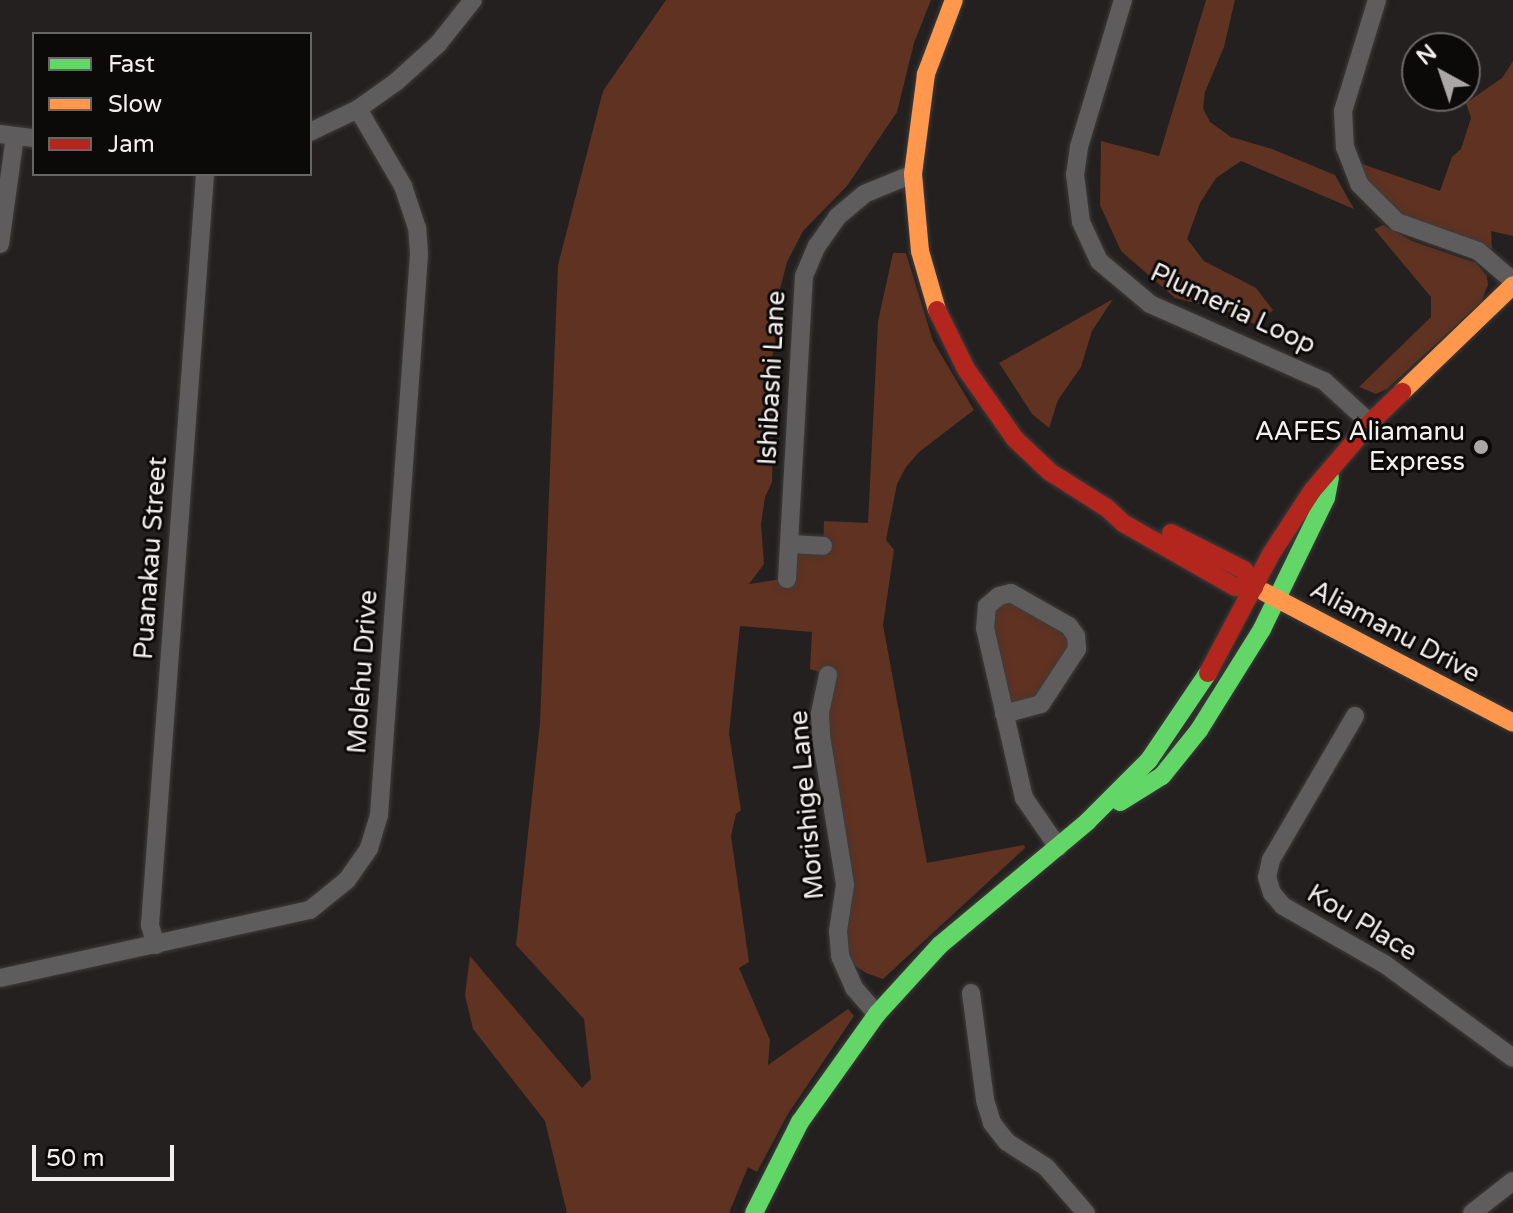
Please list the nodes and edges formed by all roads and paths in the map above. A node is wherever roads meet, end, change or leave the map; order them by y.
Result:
1 (473, 0) edge
2 (954, 0) edge
3 (1123, 0) edge
4 (1377, 0) edge
5 (358, 109) junction
6 (312, 131) edge
7 (16, 136) edge
8 (913, 174) junction
9 (205, 176) edge
10 (0, 244) edge
11 (1513, 283) edge
12 (1370, 423) junction
13 (1330, 474) junction
14 (789, 544) junction
15 (823, 546) dead end
16 (787, 579) dead end
17 (1254, 587) junction
18 (1276, 598) junction
19 (828, 675) dead end
20 (1004, 714) junction
21 (1355, 716) dead end
22 (1513, 723) edge
23 (1087, 822) junction
24 (1058, 847) junction
25 (156, 945) junction
26 (0, 978) edge
27 (971, 993) dead end
28 (877, 1014) junction
29 (1513, 1058) edge
30 (1513, 1181) edge
31 (754, 1213) edge
32 (1086, 1213) edge
33 (1472, 1213) edge

1 - 5 street
2 - 8 street
3 - 12 street, Plumeria Loop
4 - 11 street
5 - 6 street
5 - 25 street, Molehu Drive
7 - 10 street
8 - 14 street, Ishibashi Lane
8 - 17 street, Aliamanu Drive
9 - 25 street, Puanakau Street
11 - 12 street
12 - 13 street
13 - 17 street
13 - 18 street
14 - 15 street
14 - 16 street, Ishibashi Lane
17 - 18 street, Aliamanu Drive
17 - 23 street
18 - 22 street, Aliamanu Drive
18 - 23 street
19 - 28 street, Morishige Lane
20 - 20 street
20 - 24 street
21 - 29 street, Kou Place
23 - 24 street
24 - 28 street
25 - 26 street, Molehu Drive
27 - 32 street
28 - 31 street
30 - 33 street

